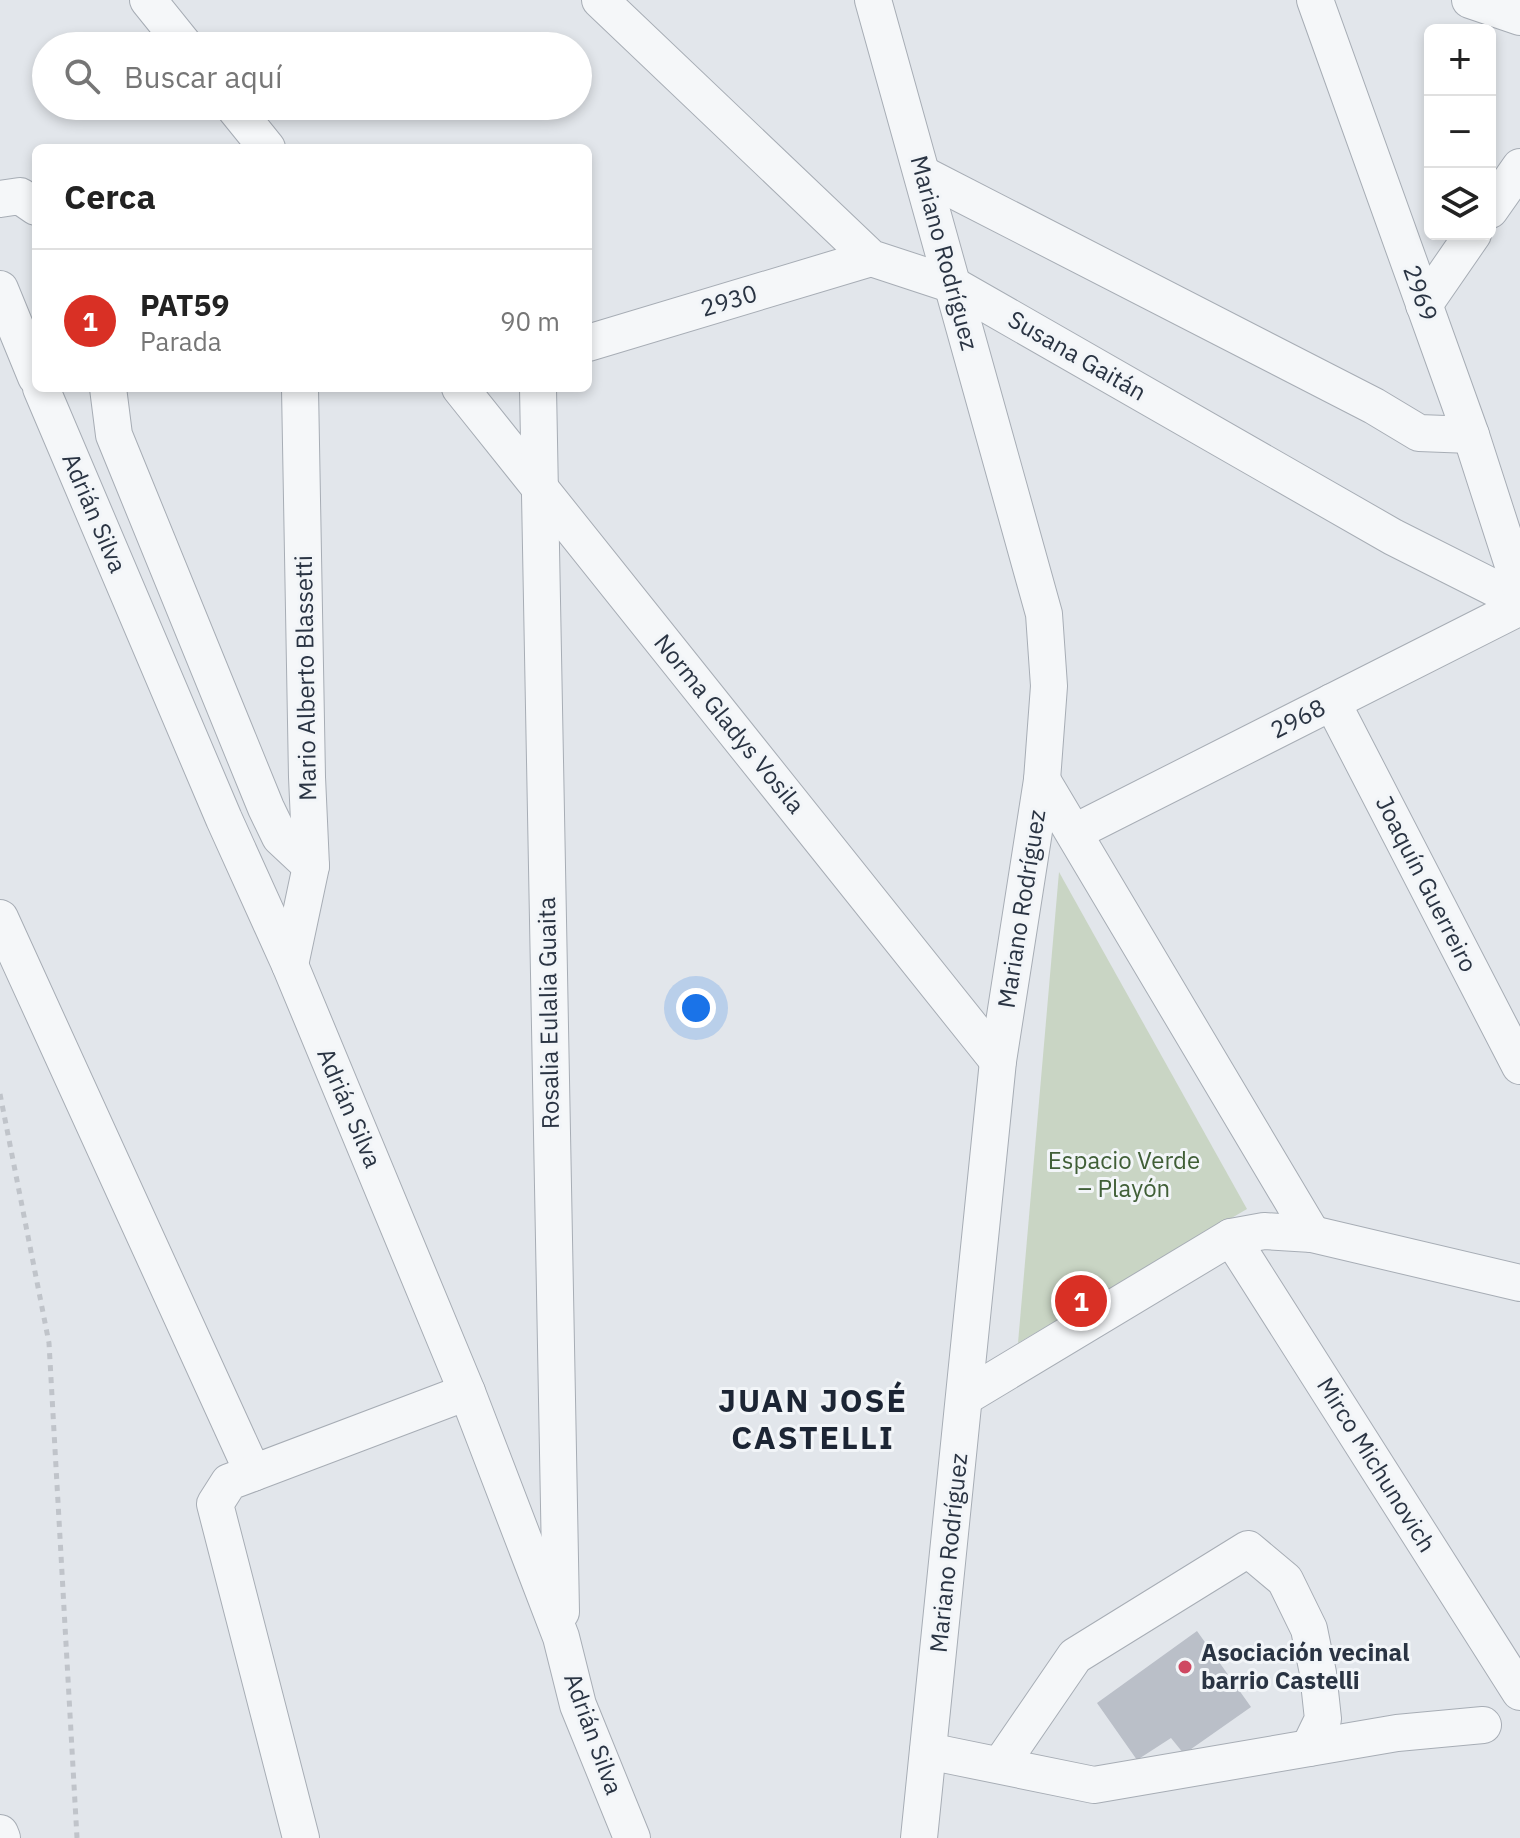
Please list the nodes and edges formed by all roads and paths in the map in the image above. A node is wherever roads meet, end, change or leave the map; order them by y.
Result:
1 (148, 0) edge
2 (600, 0) edge
3 (873, 0) edge
4 (1315, 0) edge
5 (174, 32) edge
6 (244, 120) edge
7 (264, 144) edge
8 (1520, 167) edge
9 (924, 175) junction
10 (0, 199) edge
11 (1496, 201) edge
12 (32, 204) edge
13 (1469, 240) edge
14 (871, 258) junction
15 (953, 285) junction
16 (0, 289) edge
17 (1424, 305) junction
18 (592, 342) edge
19 (32, 367) edge
20 (43, 392) edge
21 (109, 392) edge
22 (300, 392) edge
23 (463, 392) edge
24 (538, 392) edge
25 (1471, 435) junction
26 (540, 488) junction
27 (1520, 587) edge
28 (1520, 604) edge
29 (1332, 702) junction
30 (1042, 780) junction
31 (1075, 832) junction
32 (311, 866) junction
33 (0, 918) edge
34 (290, 965) junction
35 (998, 1061) junction
36 (1520, 1066) edge
37 (0, 1094) edge
38 (1312, 1234) junction
39 (1231, 1237) junction
40 (1520, 1283) edge
41 (467, 1392) junction
42 (965, 1397) junction
43 (253, 1473) junction
44 (561, 1637) junction
45 (1520, 1692) edge
46 (1483, 1725) dead end
47 (1309, 1748) junction
48 (928, 1751) junction
49 (1001, 1764) junction
50 (77, 1838) edge
51 (301, 1838) edge
52 (632, 1838) edge
53 (919, 1838) edge

1 - 5 street
2 - 14 street, Susana Gaitán
3 - 9 street, Mariano Rodríguez
4 - 17 street, 2969
6 - 7 street
8 - 11 street
9 - 15 street, Mariano Rodríguez
9 - 25 street
10 - 12 street
13 - 17 street
14 - 15 street, Susana Gaitán
14 - 18 street, 2930
15 - 28 street, Susana Gaitán
15 - 30 street, Mariano Rodríguez
16 - 19 street
17 - 25 street, 2969
20 - 34 street, Adrián Silva
21 - 32 street
22 - 32 street, Mario Alberto Blassetti
23 - 26 street, Norma Gladys Vosila
24 - 26 street, Rosalia Eulalia Guaita
25 - 27 street, 2969
26 - 35 street, Norma Gladys Vosila
26 - 44 street, Rosalia Eulalia Guaita
28 - 29 street, 2968
29 - 31 street, 2968
29 - 36 street, Joaquín Guerreiro
30 - 31 street
30 - 35 street, Mariano Rodríguez
31 - 38 street
32 - 34 street, Mario Alberto Blassetti
33 - 43 street
34 - 41 street, Adrián Silva
35 - 42 street, Mariano Rodríguez
37 - 50 path
38 - 39 street
38 - 40 street
39 - 42 street
39 - 45 street, Mirco Michunovich
41 - 43 street
41 - 44 street, Adrián Silva
42 - 48 street, Mariano Rodríguez
43 - 51 street
44 - 52 street, Adrián Silva
46 - 47 street
47 - 49 street
47 - 49 street
48 - 49 street
48 - 53 street, Mariano Rodríguez

